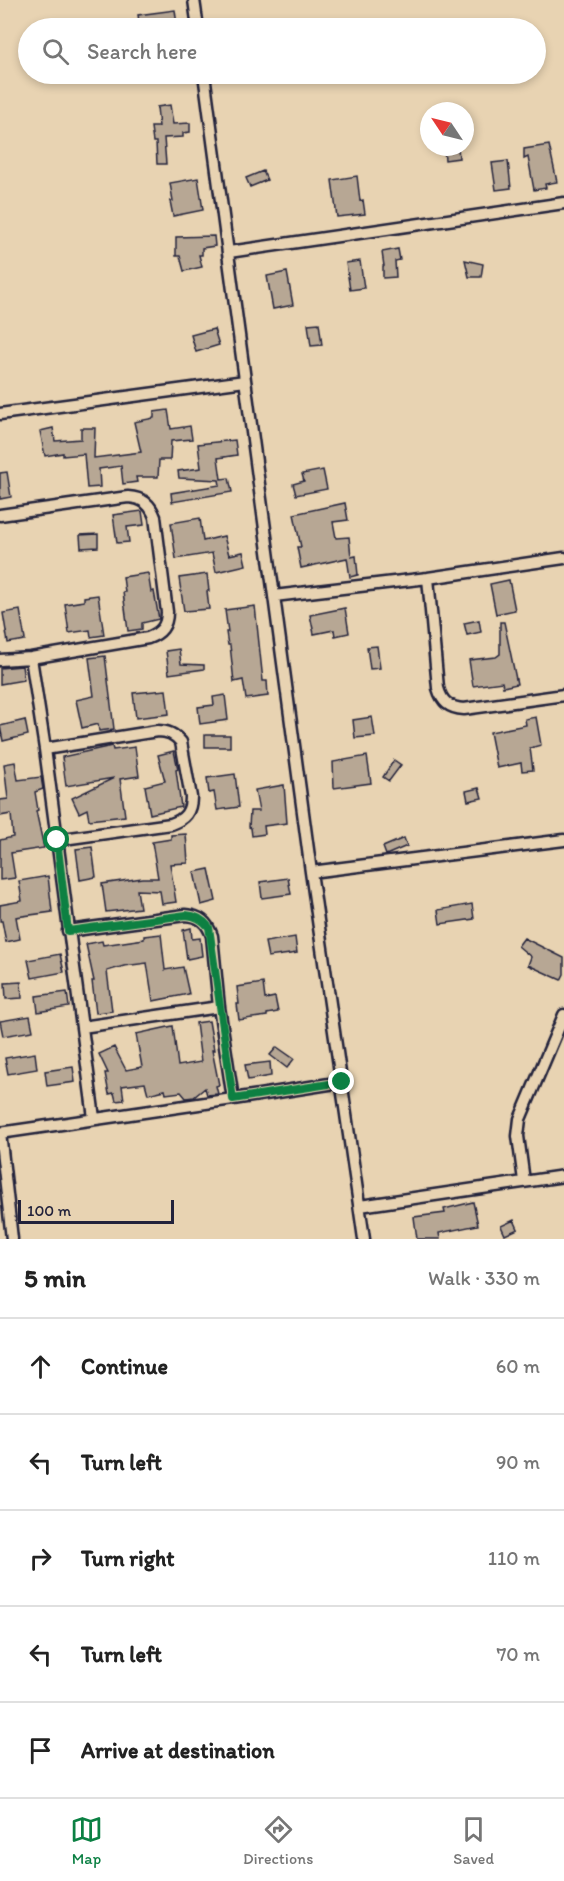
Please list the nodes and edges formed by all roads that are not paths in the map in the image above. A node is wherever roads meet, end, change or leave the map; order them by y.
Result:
1 (194, 0) edge
2 (197, 18) edge
3 (205, 84) edge
4 (564, 203) edge
5 (229, 252) junction
6 (245, 381) junction
7 (0, 414) edge
8 (0, 515) edge
9 (564, 558) edge
10 (428, 578) junction
11 (274, 596) junction
12 (31, 657) junction
13 (0, 660) edge
14 (564, 696) edge
15 (45, 749) junction
16 (57, 840) junction
17 (564, 840) edge
18 (311, 872) junction
19 (68, 931) junction
20 (219, 1007) junction
21 (564, 1015) edge
22 (81, 1027) junction
23 (342, 1082) junction
24 (233, 1099) junction
25 (94, 1118) junction
26 (0, 1132) edge
27 (564, 1176) edge
28 (524, 1181) junction
29 (360, 1206) junction
30 (12, 1239) edge
31 (364, 1239) edge

1 - 2 street
3 - 5 street
4 - 5 street
5 - 6 street
6 - 7 street
6 - 11 street
8 - 12 street
9 - 10 street
10 - 11 street
10 - 14 street
11 - 18 street
12 - 13 street
12 - 15 street
15 - 16 street
15 - 16 street
16 - 19 street
17 - 18 street
18 - 23 street
19 - 20 street
19 - 22 street
20 - 22 street
20 - 24 street
21 - 28 street
22 - 25 street
23 - 24 street
23 - 29 street
24 - 25 street
25 - 26 street
26 - 30 street
27 - 28 street
28 - 29 street
29 - 31 street

